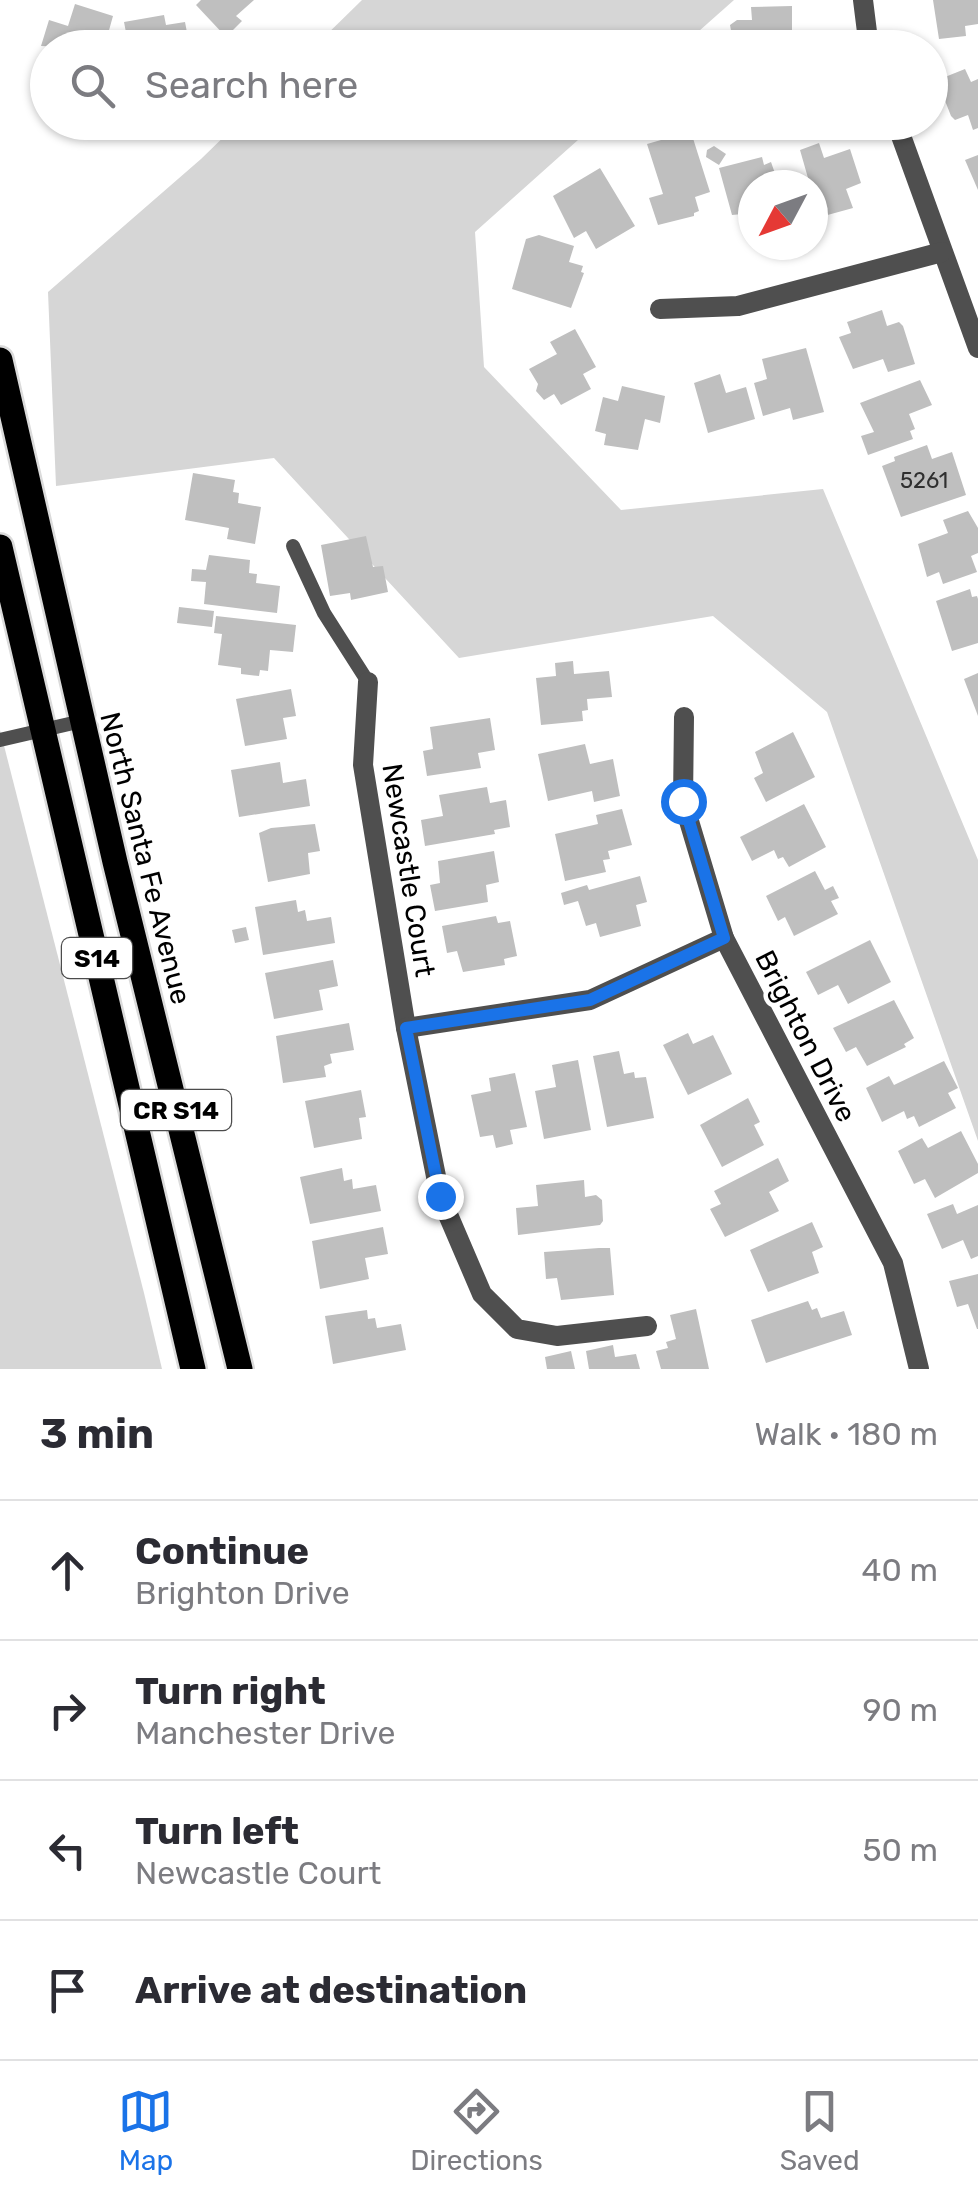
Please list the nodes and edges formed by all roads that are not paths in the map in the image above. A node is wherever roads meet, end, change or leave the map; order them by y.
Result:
1 (862, 0) edge
2 (866, 30) edge
3 (902, 140) edge
4 (942, 252) junction
5 (660, 309) dead end
6 (978, 348) edge
7 (0, 360) edge
8 (293, 546) dead end
9 (0, 548) edge
10 (368, 682) joint
11 (684, 717) dead end
12 (82, 721) junction
13 (43, 730) junction
14 (0, 740) edge
15 (724, 938) junction
16 (406, 1028) junction
17 (646, 1326) dead end
18 (192, 1369) edge
19 (240, 1369) edge
20 (920, 1369) edge

1 - 2 street
3 - 4 street
4 - 5 street
4 - 6 street
7 - 12 main road, North Santa Fe Avenue / CR S14
8 - 10 lane
9 - 13 main road, S14
10 - 16 street, Newcastle Court
11 - 15 street, Brighton Drive
12 - 13 lane
12 - 19 main road, North Santa Fe Avenue / CR S14
13 - 14 lane
13 - 18 main road, S14
15 - 16 street
15 - 20 street, Brighton Drive
16 - 17 street, Newcastle Court

